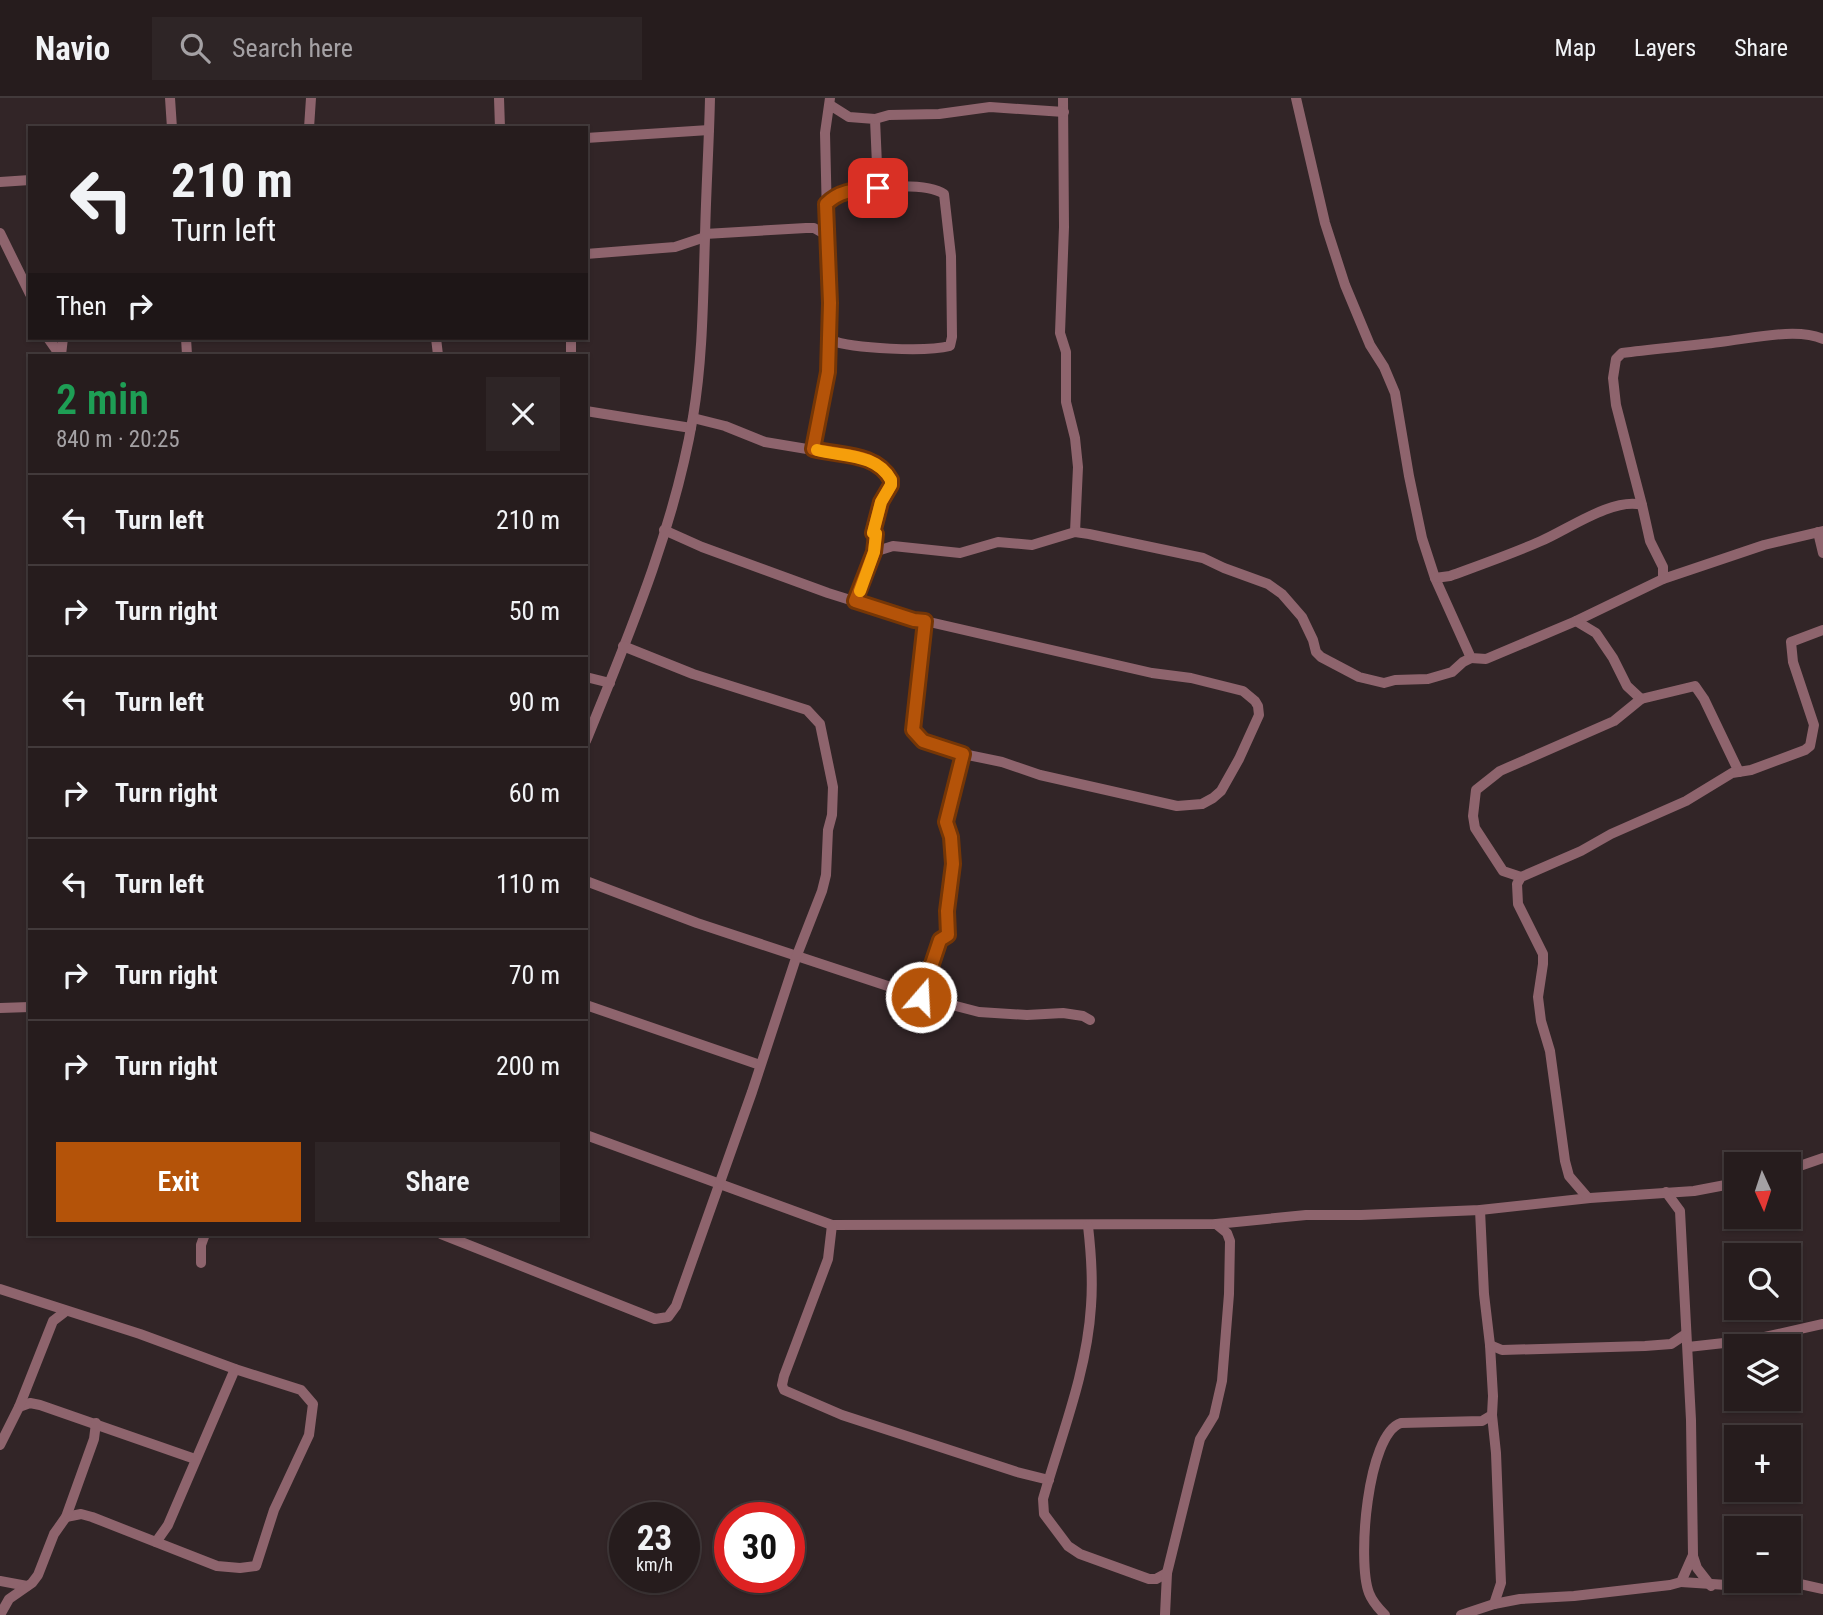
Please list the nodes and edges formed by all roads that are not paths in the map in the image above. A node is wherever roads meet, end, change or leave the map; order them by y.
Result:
1 (170, 98) edge
2 (311, 98) edge
3 (499, 98) edge
4 (710, 98) edge
5 (1063, 98) edge
6 (1296, 98) edge
7 (830, 102) edge
8 (1064, 112) junction
9 (875, 119) junction
10 (172, 126) edge
11 (309, 126) edge
12 (500, 126) edge
13 (709, 130) junction
14 (588, 138) edge
15 (28, 180) edge
16 (0, 182) edge
17 (826, 182) junction
18 (878, 188) junction
19 (844, 192) junction
20 (826, 204) junction
21 (827, 218) junction
22 (814, 228) junction
23 (0, 233) edge
24 (705, 236) junction
25 (828, 236) junction
26 (588, 254) edge
27 (28, 290) edge
28 (1823, 339) edge
29 (830, 340) junction
30 (588, 411) edge
31 (692, 423) junction
32 (813, 449) junction
33 (1642, 505) junction
34 (664, 530) junction
35 (1820, 531) edge
36 (1075, 532) junction
37 (874, 552) junction
38 (1823, 553) edge
39 (1435, 578) junction
40 (1663, 579) junction
41 (855, 601) junction
42 (925, 621) junction
43 (1576, 621) junction
44 (1823, 630) edge
45 (623, 646) junction
46 (1471, 658) junction
47 (588, 678) edge
48 (610, 683) junction
49 (1641, 699) junction
50 (588, 736) edge
51 (963, 754) junction
52 (1739, 772) junction
53 (1521, 877) junction
54 (588, 882) edge
55 (797, 954) junction
56 (921, 997) junction
57 (588, 1006) edge
58 (28, 1007) edge
59 (0, 1008) edge
60 (1090, 1020) dead end
61 (760, 1065) junction
62 (588, 1136) edge
63 (1823, 1158) edge
64 (1801, 1166) edge
65 (720, 1184) junction
66 (1724, 1185) edge
67 (1690, 1191) junction
68 (1666, 1192) junction
69 (1588, 1198) junction
70 (1480, 1210) junction
71 (1680, 1211) junction
72 (1216, 1224) junction
73 (832, 1225) junction
74 (1088, 1226) junction
75 (204, 1236) edge
76 (446, 1236) edge
77 (201, 1263) dead end
78 (0, 1289) edge
79 (51, 1306) junction
80 (66, 1311) junction
81 (52, 1321) junction
82 (1823, 1324) edge
83 (1686, 1334) junction
84 (1674, 1343) junction
85 (1490, 1345) junction
86 (1688, 1349) junction
87 (235, 1369) junction
88 (19, 1407) junction
89 (1492, 1415) junction
90 (96, 1423) junction
91 (2, 1434) edge
92 (0, 1446) edge
93 (195, 1459) junction
94 (1049, 1480) junction
95 (66, 1517) junction
96 (160, 1538) junction
97 (1693, 1555) junction
98 (1167, 1573) junction
99 (1, 1581) edge
100 (1681, 1583) junction
101 (27, 1586) junction
102 (1710, 1586) junction
103 (1823, 1589) edge
104 (9, 1599) junction
105 (1494, 1604) junction
106 (0, 1615) edge
107 (1165, 1615) edge
108 (1385, 1615) edge
109 (1461, 1615) edge

1 - 10 street
2 - 11 street
3 - 12 street
4 - 13 street
5 - 8 street
6 - 39 street
7 - 9 street
7 - 17 street
8 - 9 street
8 - 36 street
9 - 18 street
13 - 14 street
13 - 24 street
15 - 16 street
17 - 19 street
17 - 20 street
18 - 19 street
18 - 29 street
19 - 20 street
20 - 21 street
21 - 22 street
21 - 25 street
22 - 24 street
22 - 25 street
23 - 27 street
24 - 26 street
24 - 31 street
25 - 29 street
28 - 33 street
29 - 32 street
30 - 31 street
31 - 32 street
31 - 34 street
32 - 37 street
33 - 39 street
33 - 40 street
34 - 41 street
34 - 45 street
35 - 38 street
35 - 40 street
36 - 37 street
36 - 46 street
37 - 41 street
39 - 46 street
40 - 43 street
41 - 42 street
42 - 51 street
42 - 51 street
43 - 46 street
43 - 49 street
44 - 52 street
45 - 48 street
45 - 55 street
47 - 48 street
48 - 50 street
49 - 52 street
49 - 53 street
51 - 56 street
52 - 53 street
53 - 69 street
54 - 55 street
55 - 56 street
55 - 61 street
56 - 60 street
57 - 61 street
58 - 59 street
61 - 65 street
62 - 65 street
63 - 64 street
65 - 73 street
65 - 76 street
66 - 67 street
67 - 68 street
67 - 71 street
68 - 69 street
68 - 71 street
69 - 70 street
70 - 72 street
70 - 85 street
71 - 83 street
72 - 74 street
72 - 98 street
73 - 74 street
73 - 94 street
74 - 94 street
75 - 77 street
78 - 79 street
79 - 80 street
79 - 81 street
80 - 81 street
80 - 87 street
81 - 88 street
82 - 86 street
83 - 84 street
83 - 86 street
84 - 85 street
84 - 86 street
85 - 89 street
86 - 97 street
87 - 93 street
87 - 96 street
88 - 90 street
88 - 91 street
89 - 105 street
89 - 108 street
90 - 93 street
90 - 95 street
91 - 92 street
93 - 96 street
94 - 98 street
95 - 96 street
95 - 101 street
97 - 100 street
97 - 102 street
98 - 107 street
99 - 101 street
99 - 104 street
100 - 102 street
100 - 105 street
101 - 104 street
102 - 103 street
104 - 106 street
105 - 109 street

